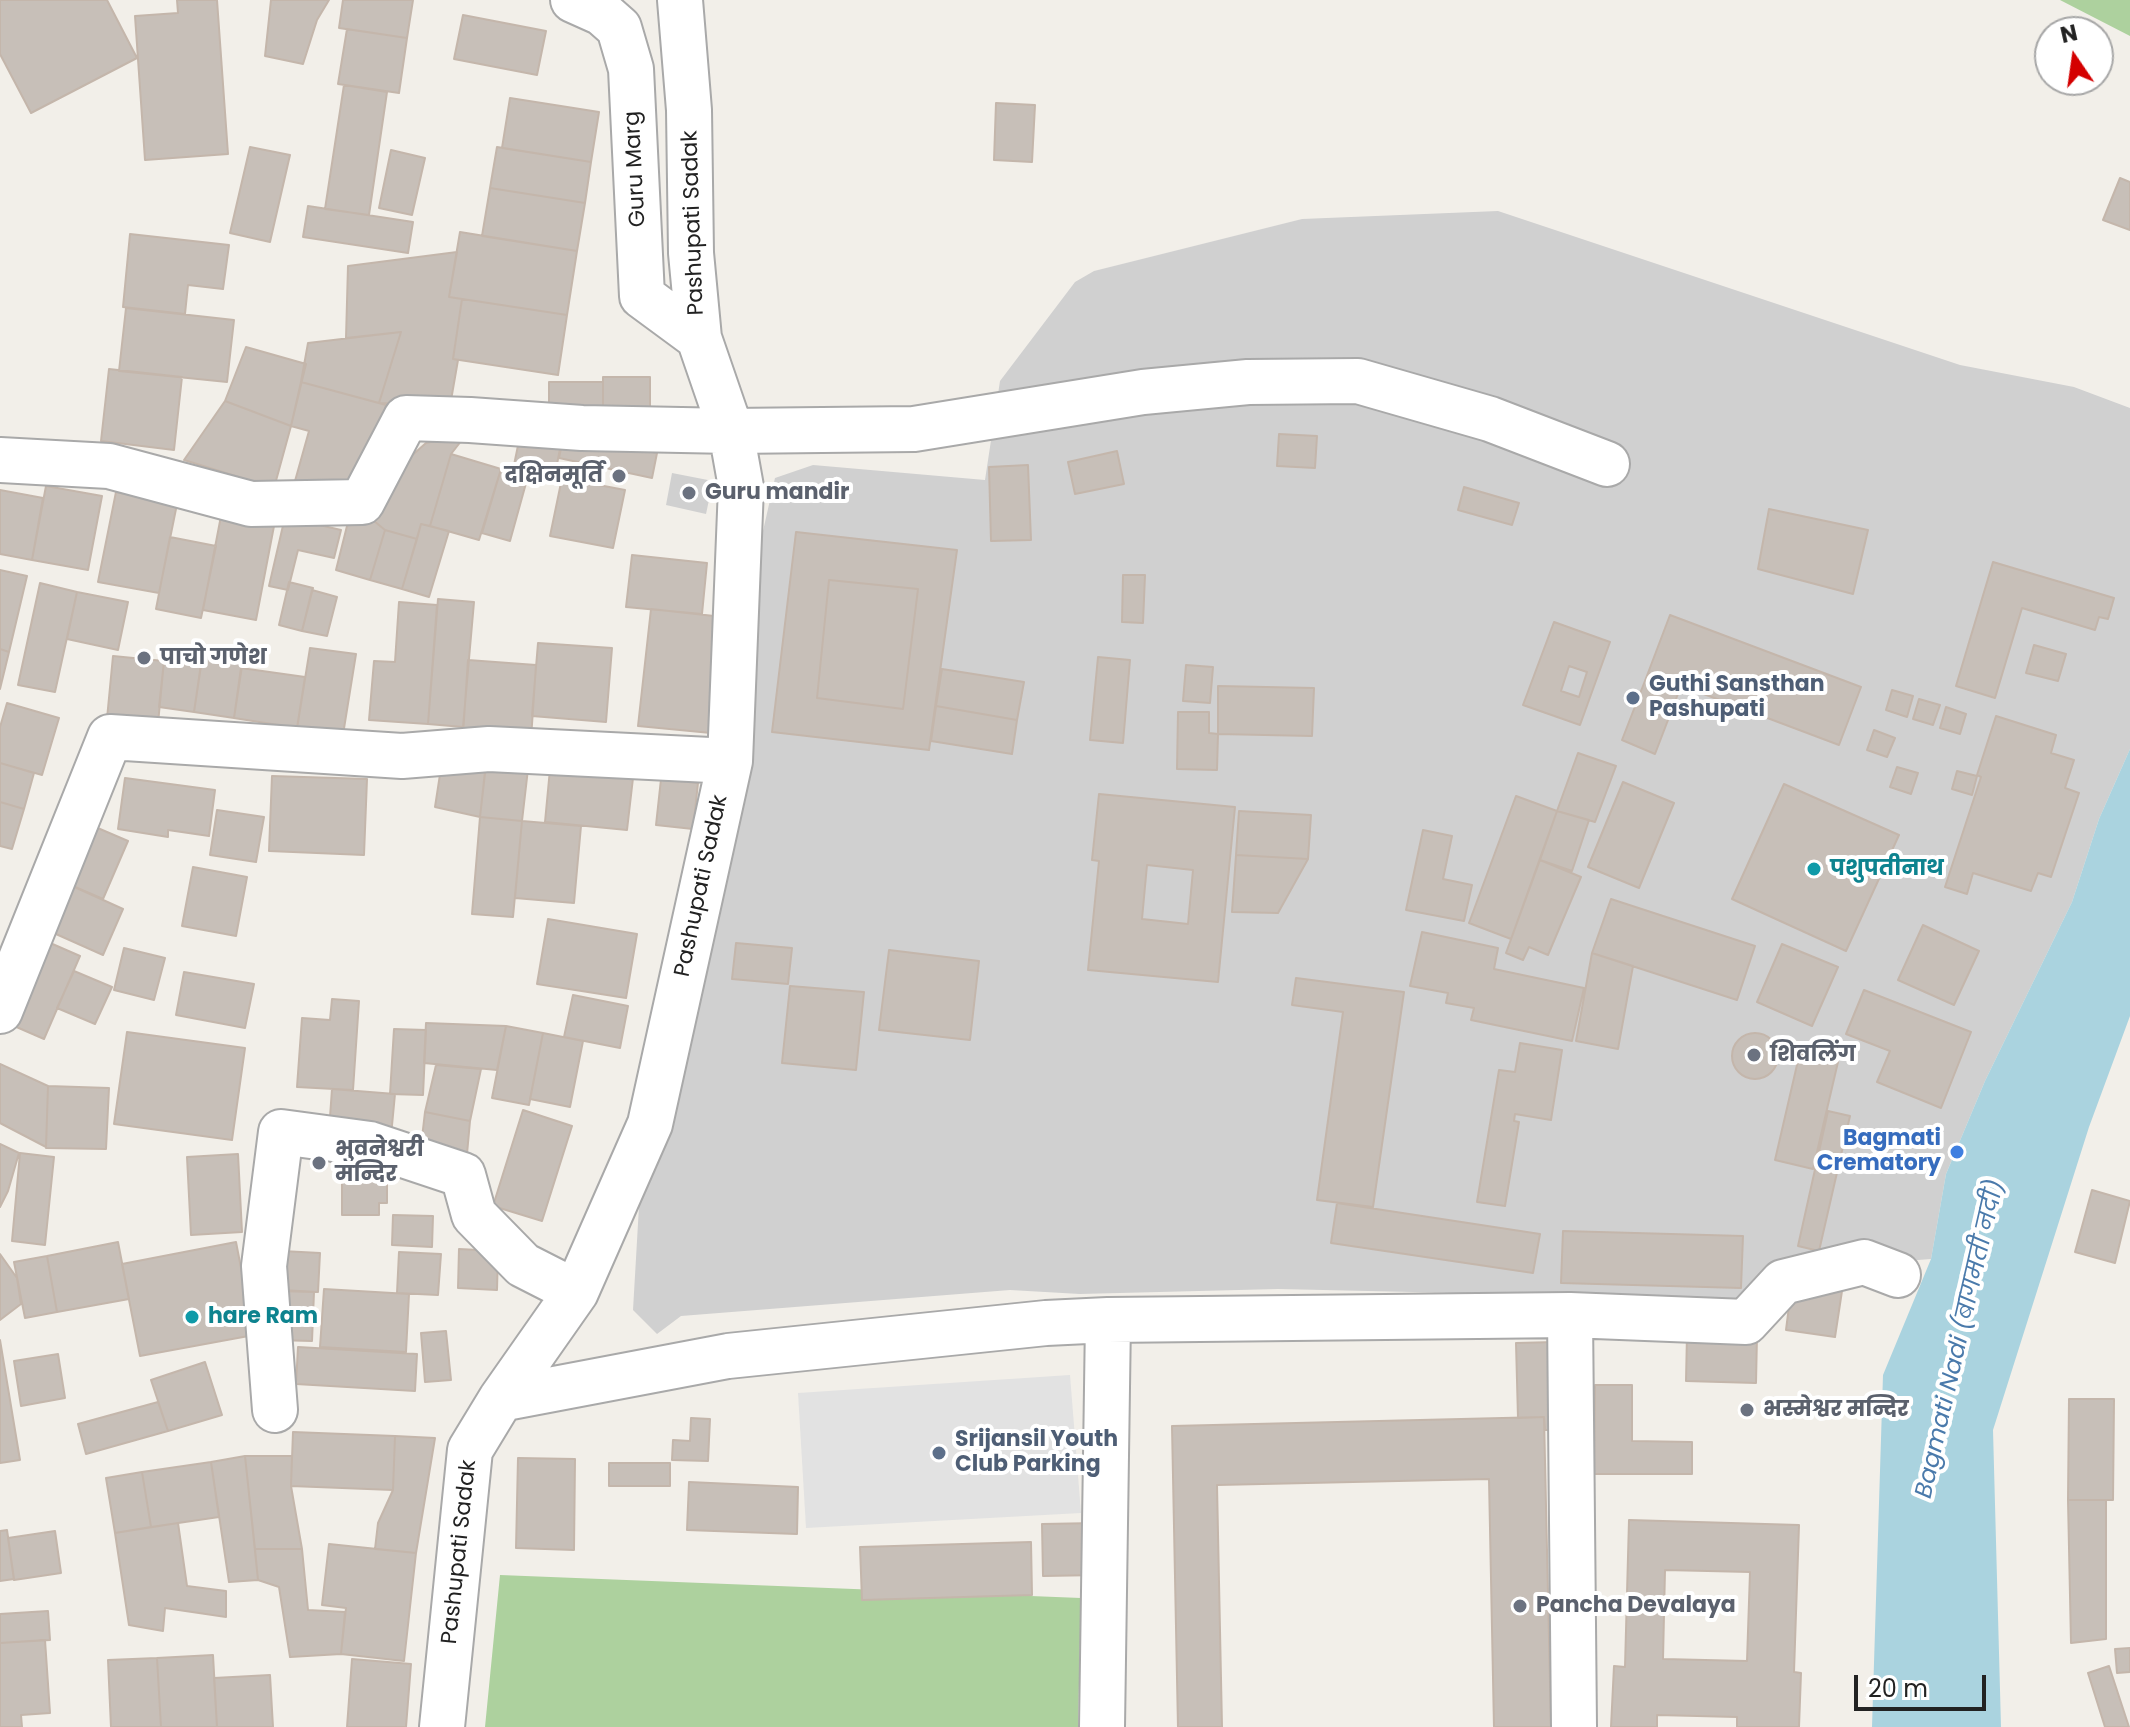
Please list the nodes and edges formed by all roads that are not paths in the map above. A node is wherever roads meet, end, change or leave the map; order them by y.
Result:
1 (573, 0) edge
2 (680, 0) edge
3 (699, 338) junction
4 (731, 431) junction
5 (0, 460) edge
6 (1607, 464) dead end
7 (730, 761) junction
8 (0, 1011) edge
9 (1898, 1275) dead end
10 (576, 1292) junction
11 (1570, 1315) junction
12 (1108, 1320) junction
13 (501, 1399) junction
14 (275, 1410) dead end
15 (442, 1727) edge
16 (1102, 1727) edge
17 (1574, 1727) edge

1 - 3 street, Guru Marg
2 - 3 street, Pashupati Sadak
3 - 4 street, Pashupati Sadak
4 - 5 street
4 - 6 street
4 - 7 street, Pashupati Sadak
7 - 8 street
7 - 10 street, Pashupati Sadak
9 - 11 street
10 - 13 street, Pashupati Sadak
10 - 14 street
11 - 12 street
11 - 17 street
12 - 13 street
12 - 16 street
13 - 15 street, Pashupati Sadak

